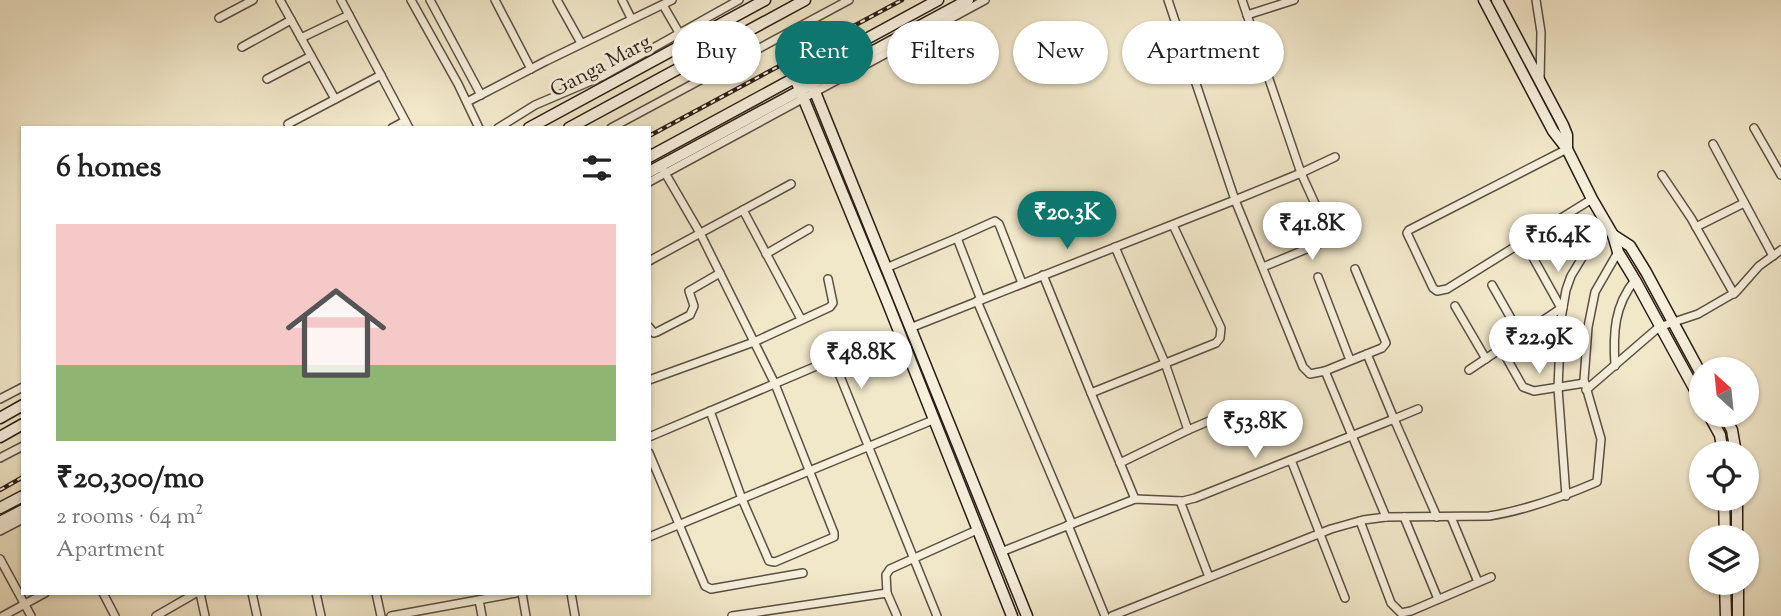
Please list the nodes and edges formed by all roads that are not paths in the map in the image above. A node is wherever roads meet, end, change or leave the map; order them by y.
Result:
1 (253, 0) edge
2 (280, 0) edge
3 (341, 0) edge
4 (411, 0) edge
5 (430, 0) edge
6 (495, 0) edge
7 (556, 0) edge
8 (622, 0) edge
9 (671, 0) edge
10 (739, 0) edge
11 (765, 0) edge
12 (805, 0) edge
13 (849, 0) edge
14 (938, 0) edge
15 (968, 0) edge
16 (985, 0) edge
17 (1168, 0) edge
18 (1242, 0) edge
19 (1294, 0) edge
20 (1484, 0) edge
21 (1497, 0) edge
22 (1536, 0) edge
23 (239, 3) edge
24 (663, 5) junction
25 (349, 15) junction
26 (1247, 15) junction
27 (219, 18) dead end
28 (631, 18) junction
29 (290, 20) junction
30 (672, 21) edge
31 (700, 21) edge
32 (726, 21) edge
33 (1175, 21) edge
34 (1249, 21) edge
35 (672, 36) edge
36 (873, 36) edge
37 (301, 38) junction
38 (581, 43) junction
39 (242, 47) dead end
40 (672, 50) edge
41 (311, 56) junction
42 (531, 69) junction
43 (381, 75) junction
44 (267, 79) dead end
45 (1540, 81) junction
46 (784, 84) edge
47 (798, 84) edge
48 (812, 84) edge
49 (1196, 84) edge
50 (1271, 84) edge
51 (814, 88) junction
52 (803, 94) junction
53 (481, 95) junction
54 (335, 99) junction
55 (467, 103) junction
56 (288, 124) dead end
57 (407, 124) edge
58 (478, 126) edge
59 (501, 126) edge
60 (533, 126) edge
61 (573, 126) edge
62 (615, 126) edge
63 (1754, 128) dead end
64 (1713, 144) dead end
65 (1567, 149) junction
66 (652, 155) edge
67 (1335, 157) dead end
68 (664, 169) junction
69 (651, 172) edge
70 (1301, 173) junction
71 (1662, 175) dead end
72 (1781, 175) edge
73 (651, 180) edge
74 (791, 184) dead end
75 (1592, 199) junction
76 (1235, 200) junction
77 (1744, 203) junction
78 (743, 210) junction
79 (1605, 220) junction
80 (1173, 225) junction
81 (1696, 227) junction
82 (809, 229) dead end
83 (1350, 231) dead end
84 (700, 233) junction
85 (1613, 235) junction
86 (957, 238) junction
87 (1331, 239) junction
88 (1115, 247) junction
89 (1781, 250) edge
90 (1618, 252) junction
91 (766, 254) junction
92 (1531, 254) dead end
93 (1773, 256) junction
94 (651, 260) edge
95 (1264, 267) junction
96 (886, 268) junction
97 (1355, 269) dead end
98 (720, 273) junction
99 (1043, 275) junction
100 (1318, 277) dead end
101 (828, 279) dead end
102 (1635, 280) junction
103 (1023, 284) junction
104 (1492, 285) dead end
105 (1734, 293) junction
106 (979, 300) junction
107 (1455, 306) dead end
108 (1562, 307) junction
109 (801, 319) junction
110 (1671, 322) junction
111 (910, 327) junction
112 (1660, 327) junction
113 (651, 329) edge
114 (1521, 337) junction
115 (754, 342) junction
116 (827, 344) dead end
117 (1502, 350) junction
118 (1367, 354) junction
119 (1691, 357) edge
120 (833, 359) junction
121 (1486, 359) junction
122 (1350, 360) junction
123 (1165, 362) junction
124 (1615, 366) junction
125 (1469, 370) dead end
126 (1325, 371) junction
127 (651, 379) edge
128 (1689, 379) edge
129 (775, 384) junction
130 (1586, 386) junction
131 (21, 388) edge
132 (1558, 388) junction
133 (1091, 393) junction
134 (0, 399) edge
135 (21, 406) edge
136 (1418, 409) dead end
137 (710, 411) junction
138 (0, 418) edge
139 (1214, 419) dead end
140 (1394, 419) junction
141 (933, 420) junction
142 (21, 425) edge
143 (1188, 430) junction
144 (651, 436) edge
145 (1351, 436) junction
146 (0, 437) edge
147 (21, 447) edge
148 (869, 448) junction
149 (0, 458) edge
150 (651, 458) edge
151 (1291, 460) junction
152 (1120, 463) junction
153 (810, 472) junction
154 (1566, 496) junction
155 (21, 497) edge
156 (742, 499) junction
157 (1135, 499) junction
158 (1180, 501) junction
159 (0, 508) edge
160 (21, 511) edge
161 (1386, 517) junction
162 (1404, 517) junction
163 (1437, 517) junction
164 (1451, 517) junction
165 (21, 520) edge
166 (1360, 521) junction
167 (0, 522) edge
168 (679, 524) junction
169 (1070, 524) junction
170 (977, 530) junction
171 (0, 531) edge
172 (1320, 533) junction
173 (651, 536) edge
174 (1001, 552) junction
175 (913, 557) junction
176 (0, 559) edge
177 (803, 573) dead end
178 (1491, 577) dead end
179 (1209, 578) junction
180 (1478, 582) junction
181 (887, 593) junction
182 (41, 595) edge
183 (104, 595) edge
184 (194, 595) edge
185 (199, 595) edge
186 (252, 595) edge
187 (316, 595) edge
188 (376, 595) edge
189 (500, 595) edge
190 (522, 595) edge
191 (571, 595) edge
192 (1725, 595) edge
193 (1738, 595) edge
194 (476, 598) edge
195 (1345, 598) dead end
196 (1438, 599) junction
197 (24, 604) junction
198 (429, 613) edge
199 (3, 616) edge
200 (31, 616) edge
201 (115, 616) edge
202 (156, 616) edge
203 (205, 616) edge
204 (257, 616) edge
205 (321, 616) edge
206 (381, 616) edge
207 (391, 616) edge
208 (482, 616) edge
209 (526, 616) edge
210 (575, 616) edge
211 (732, 616) edge
212 (897, 616) edge
213 (937, 616) edge
214 (1012, 616) edge
215 (1027, 616) edge
216 (1105, 616) edge
217 (1112, 616) edge
218 (1726, 616) edge
219 (1738, 616) edge

1 - 23 street
2 - 29 street
3 - 25 street
4 - 55 street
5 - 53 street
6 - 42 street
7 - 38 street
8 - 28 street
9 - 24 street
10 - 31 street
11 - 32 street, Ganga Marg
12 - 61 street, Ganga Marg
13 - 62 street
14 - 36 street
15 - 51 street
16 - 51 street
17 - 33 street
18 - 26 street
19 - 26 street
20 - 65 street
21 - 45 street
22 - 45 street
23 - 27 street
24 - 28 street
24 - 30 street
25 - 37 street
25 - 43 street
26 - 34 street
28 - 38 street
29 - 37 street
29 - 39 street
35 - 59 street
37 - 41 street
38 - 42 street
40 - 60 street, Ganga Marg
41 - 44 street
41 - 54 street
42 - 53 street
43 - 54 street
43 - 57 street
45 - 65 street
46 - 66 street
47 - 52 street
48 - 51 street
49 - 76 street
50 - 70 street
51 - 52 street
51 - 96 street
52 - 68 street
52 - 141 street
53 - 55 street
54 - 56 street
55 - 58 street
63 - 72 street
64 - 77 street
65 - 75 street
65 - 75 street
66 - 68 street
67 - 70 street
68 - 69 street
68 - 73 street
68 - 84 street
70 - 76 street
70 - 87 street
71 - 81 street
74 - 78 street
75 - 79 street
76 - 80 street
76 - 95 street
77 - 81 street
77 - 93 street
78 - 84 street
78 - 91 street
79 - 85 street
79 - 108 street
80 - 88 street
80 - 123 street
81 - 105 street
82 - 91 street
83 - 87 street
84 - 94 street
84 - 98 street
85 - 90 street
85 - 110 street
86 - 96 street
86 - 103 street
86 - 106 street
87 - 95 street
88 - 99 street
88 - 123 street
89 - 93 street
90 - 102 street
90 - 130 street
91 - 109 street
92 - 108 street
93 - 105 street
95 - 126 street
96 - 111 street
97 - 118 street
98 - 113 street
98 - 115 street
99 - 103 street
99 - 133 street
100 - 122 street
101 - 109 street
102 - 112 street
102 - 124 street
103 - 106 street
104 - 114 street
105 - 110 street
106 - 111 street
106 - 169 street
107 - 121 street
108 - 114 street
108 - 132 street
109 - 115 street
110 - 112 street
110 - 119 street
111 - 174 street
112 - 124 street
112 - 128 street
114 - 117 street
115 - 127 street
115 - 129 street
116 - 120 street
117 - 121 street
117 - 132 street
118 - 122 street
118 - 140 street
120 - 129 street
120 - 148 street
121 - 125 street
122 - 126 street
123 - 133 street
123 - 143 street
124 - 130 street
126 - 145 street
129 - 137 street
129 - 153 street
130 - 132 street
130 - 154 street
131 - 134 street
132 - 154 street
133 - 152 street
135 - 138 street
136 - 140 street
137 - 144 street
137 - 156 street
139 - 143 street
140 - 145 street
140 - 163 street
141 - 148 street
141 - 170 street
142 - 146 street
143 - 152 street
145 - 151 street
145 - 161 street
147 - 149 street
148 - 153 street
148 - 175 street
150 - 168 street
151 - 158 street
151 - 172 street
152 - 157 street
153 - 156 street
153 - 156 street
154 - 164 street
155 - 159 street
156 - 168 street
157 - 158 street
157 - 169 street
158 - 179 street
160 - 167 street
161 - 162 street
161 - 166 street
162 - 163 street
162 - 196 street
163 - 164 street
164 - 180 street
165 - 171 street
166 - 172 street
166 - 196 street
168 - 173 street
168 - 177 street
169 - 174 street
169 - 216 street
170 - 175 street
170 - 214 street
172 - 179 street
172 - 195 street
174 - 215 street
175 - 181 street
175 - 213 street
176 - 197 street
178 - 180 street
179 - 217 street
180 - 196 street
181 - 211 street
181 - 212 street
182 - 197 street
183 - 201 street
184 - 202 street
185 - 203 street
186 - 204 street
187 - 205 street
188 - 206 street
189 - 194 street
190 - 209 street
191 - 210 street
192 - 218 street
193 - 219 street
194 - 198 street
194 - 208 street
197 - 199 street
197 - 200 street
198 - 207 street

